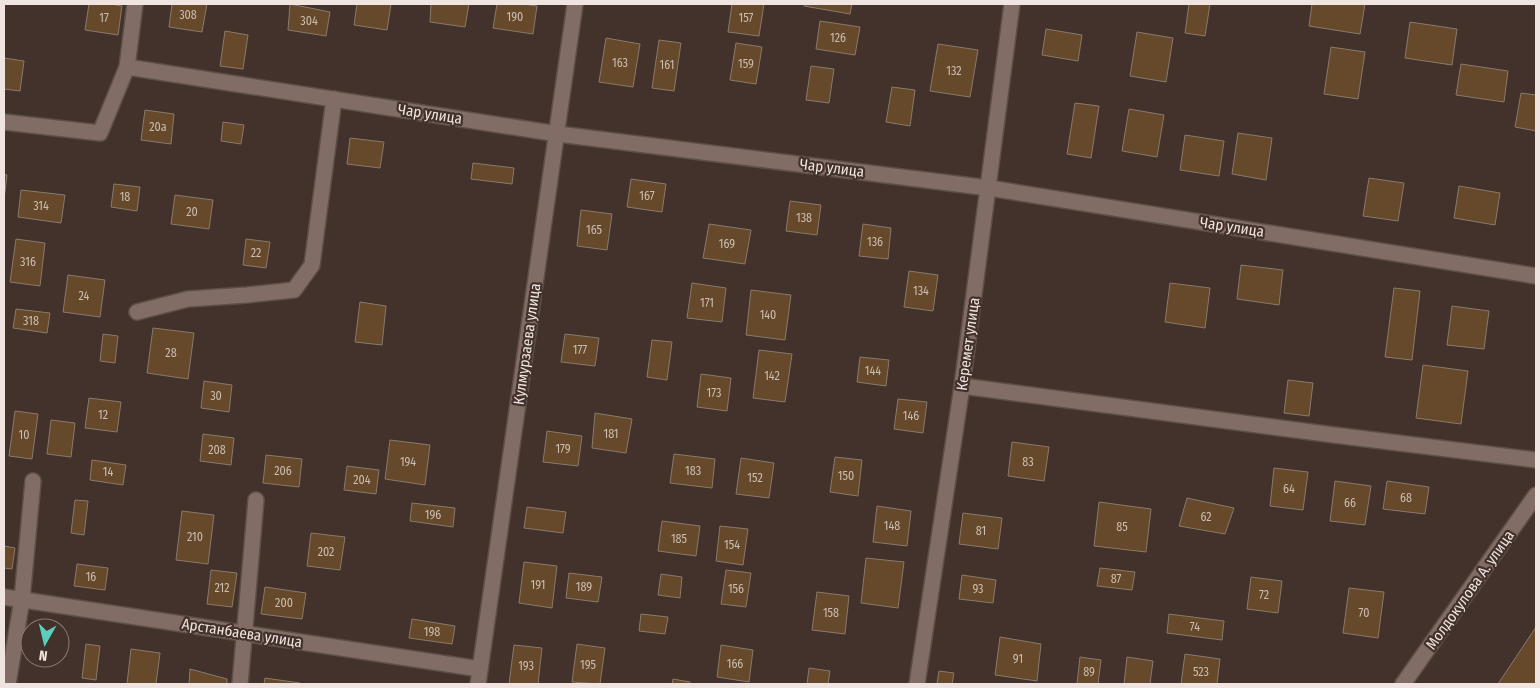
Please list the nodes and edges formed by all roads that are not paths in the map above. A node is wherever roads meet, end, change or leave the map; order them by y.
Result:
1 (135, 4) edge
2 (575, 4) edge
3 (1012, 4) edge
4 (126, 66) junction
5 (334, 99) junction
6 (4, 122) edge
7 (558, 134) junction
8 (989, 188) junction
9 (1536, 276) edge
10 (137, 312) dead end
11 (962, 386) junction
12 (1536, 460) edge
13 (33, 481) dead end
14 (1536, 495) edge
15 (256, 500) dead end
16 (4, 596) edge
17 (22, 599) junction
18 (245, 633) junction
19 (479, 677) edge
20 (8, 684) edge
21 (240, 684) edge
22 (917, 684) edge
23 (1403, 684) edge

1 - 4 street
2 - 7 street, Кулмурзаева улица
3 - 8 street, Керемет улица
4 - 5 street, Чар улица
4 - 6 street
5 - 7 street, Чар улица
5 - 10 street
7 - 8 street, Чар улица
7 - 19 street, Кулмурзаева улица
8 - 9 street, Чар улица
8 - 11 street, Керемет улица
11 - 12 street
11 - 22 street, Керемет улица
13 - 17 street
14 - 23 street, Молдокулова А. улица
15 - 18 street
16 - 17 street, Арстанбаева улица
17 - 18 street, Арстанбаева улица
17 - 20 street
18 - 19 street, Арстанбаева улица
18 - 21 street

